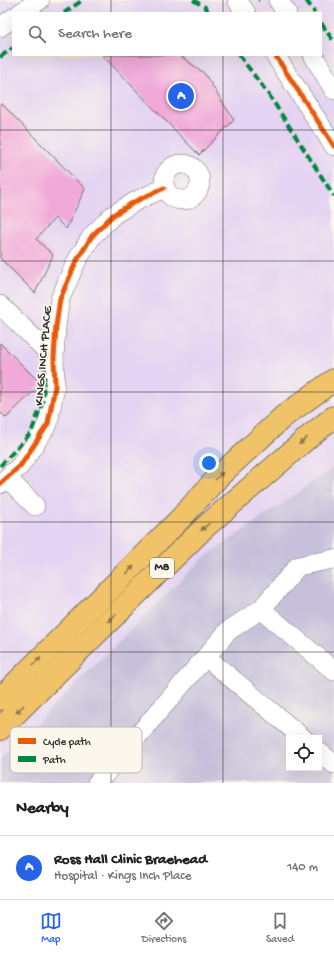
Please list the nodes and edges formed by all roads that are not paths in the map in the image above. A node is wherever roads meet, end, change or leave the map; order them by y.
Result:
1 (40, 0) edge
2 (237, 0) edge
3 (278, 0) edge
4 (22, 12) edge
5 (245, 12) edge
6 (286, 12) edge
7 (12, 19) edge
8 (0, 27) edge
9 (276, 56) edge
10 (314, 56) edge
11 (334, 90) edge
12 (334, 146) edge
13 (164, 188) dead end
14 (0, 305) edge
15 (54, 358) junction
16 (332, 379) edge
17 (334, 418) edge
18 (3, 481) edge
19 (35, 506) dead end
20 (334, 559) edge
21 (261, 609) junction
22 (206, 657) junction
23 (334, 671) edge
24 (0, 699) edge
25 (0, 730) edge
26 (142, 731) edge
27 (299, 735) edge
28 (322, 754) edge
29 (334, 764) edge
30 (106, 773) edge
31 (97, 783) edge

1 - 4 street
2 - 5 street
3 - 6 street
7 - 8 street
9 - 12 street
10 - 11 street
13 - 15 street, KINGS INCH PLACE
14 - 15 street
15 - 18 street, KINGS INCH PLACE
24 -> 16 highway, M8
17 -> 25 highway, M8
18 - 19 street
20 - 21 street
21 - 22 street
21 - 23 street
22 - 26 street
22 - 27 street
28 - 29 street
30 - 31 street

